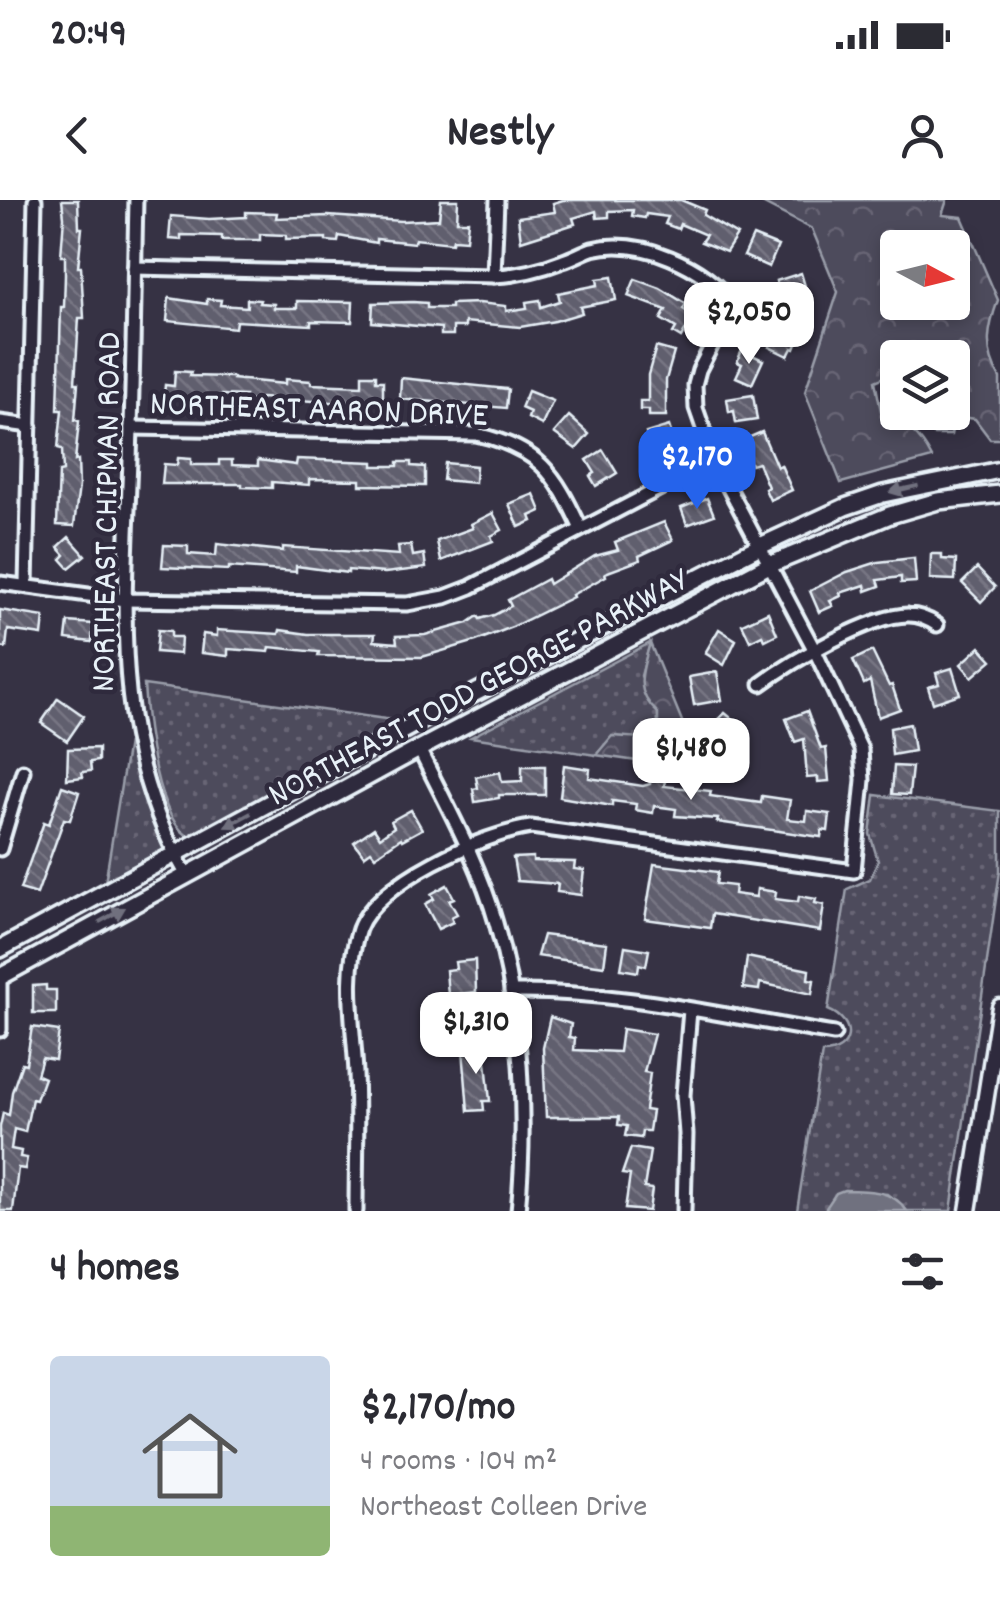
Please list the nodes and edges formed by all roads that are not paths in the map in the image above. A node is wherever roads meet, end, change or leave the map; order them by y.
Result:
1 (34, 200) edge
2 (136, 200) edge
3 (497, 200) edge
4 (134, 268) junction
5 (494, 276) junction
6 (0, 422) edge
7 (30, 426) junction
8 (131, 428) junction
9 (714, 460) junction
10 (1000, 470) edge
11 (1000, 494) edge
12 (581, 529) junction
13 (758, 546) junction
14 (769, 565) junction
15 (0, 583) edge
16 (26, 586) junction
17 (125, 600) junction
18 (938, 625) dead end
19 (815, 651) junction
20 (761, 684) dead end
21 (419, 749) junction
22 (23, 770) dead end
23 (467, 846) junction
24 (0, 849) edge
25 (175, 854) junction
26 (186, 874) junction
27 (0, 950) edge
28 (0, 977) edge
29 (511, 992) junction
30 (1000, 1007) edge
31 (690, 1010) junction
32 (0, 1030) edge
33 (834, 1034) dead end
34 (356, 1211) edge
35 (518, 1211) edge
36 (684, 1211) edge
37 (968, 1211) edge

1 - 7 street
2 - 4 street, NORTHEAST CHIPMAN ROAD
3 - 5 street
4 - 5 street
4 - 8 street, NORTHEAST CHIPMAN ROAD
5 - 9 street
6 - 7 street
7 - 16 street
8 - 12 street, NORTHEAST AARON DRIVE
8 - 17 street, NORTHEAST CHIPMAN ROAD
9 - 12 street
9 - 13 street
10 -> 13 main road
11 - 14 main road, NORTHEAST TODD GEORGE PARKWAY
12 - 17 street
13 - 14 street
13 -> 25 main road
14 - 19 street
14 - 21 main road, NORTHEAST TODD GEORGE PARKWAY
15 - 16 street
16 - 17 street
17 - 25 street, NORTHEAST CHIPMAN ROAD
18 - 19 street
19 - 20 street
19 - 23 street
21 - 23 street
21 - 26 main road, NORTHEAST TODD GEORGE PARKWAY
22 - 24 street
23 - 29 street
23 - 34 street
25 - 26 street, NORTHEAST CHIPMAN ROAD
25 - 27 main road
28 -> 26 main road, NORTHEAST TODD GEORGE PARKWAY
28 - 32 street
29 - 31 street
29 - 35 street
30 - 37 street
31 - 33 street
31 - 36 street

